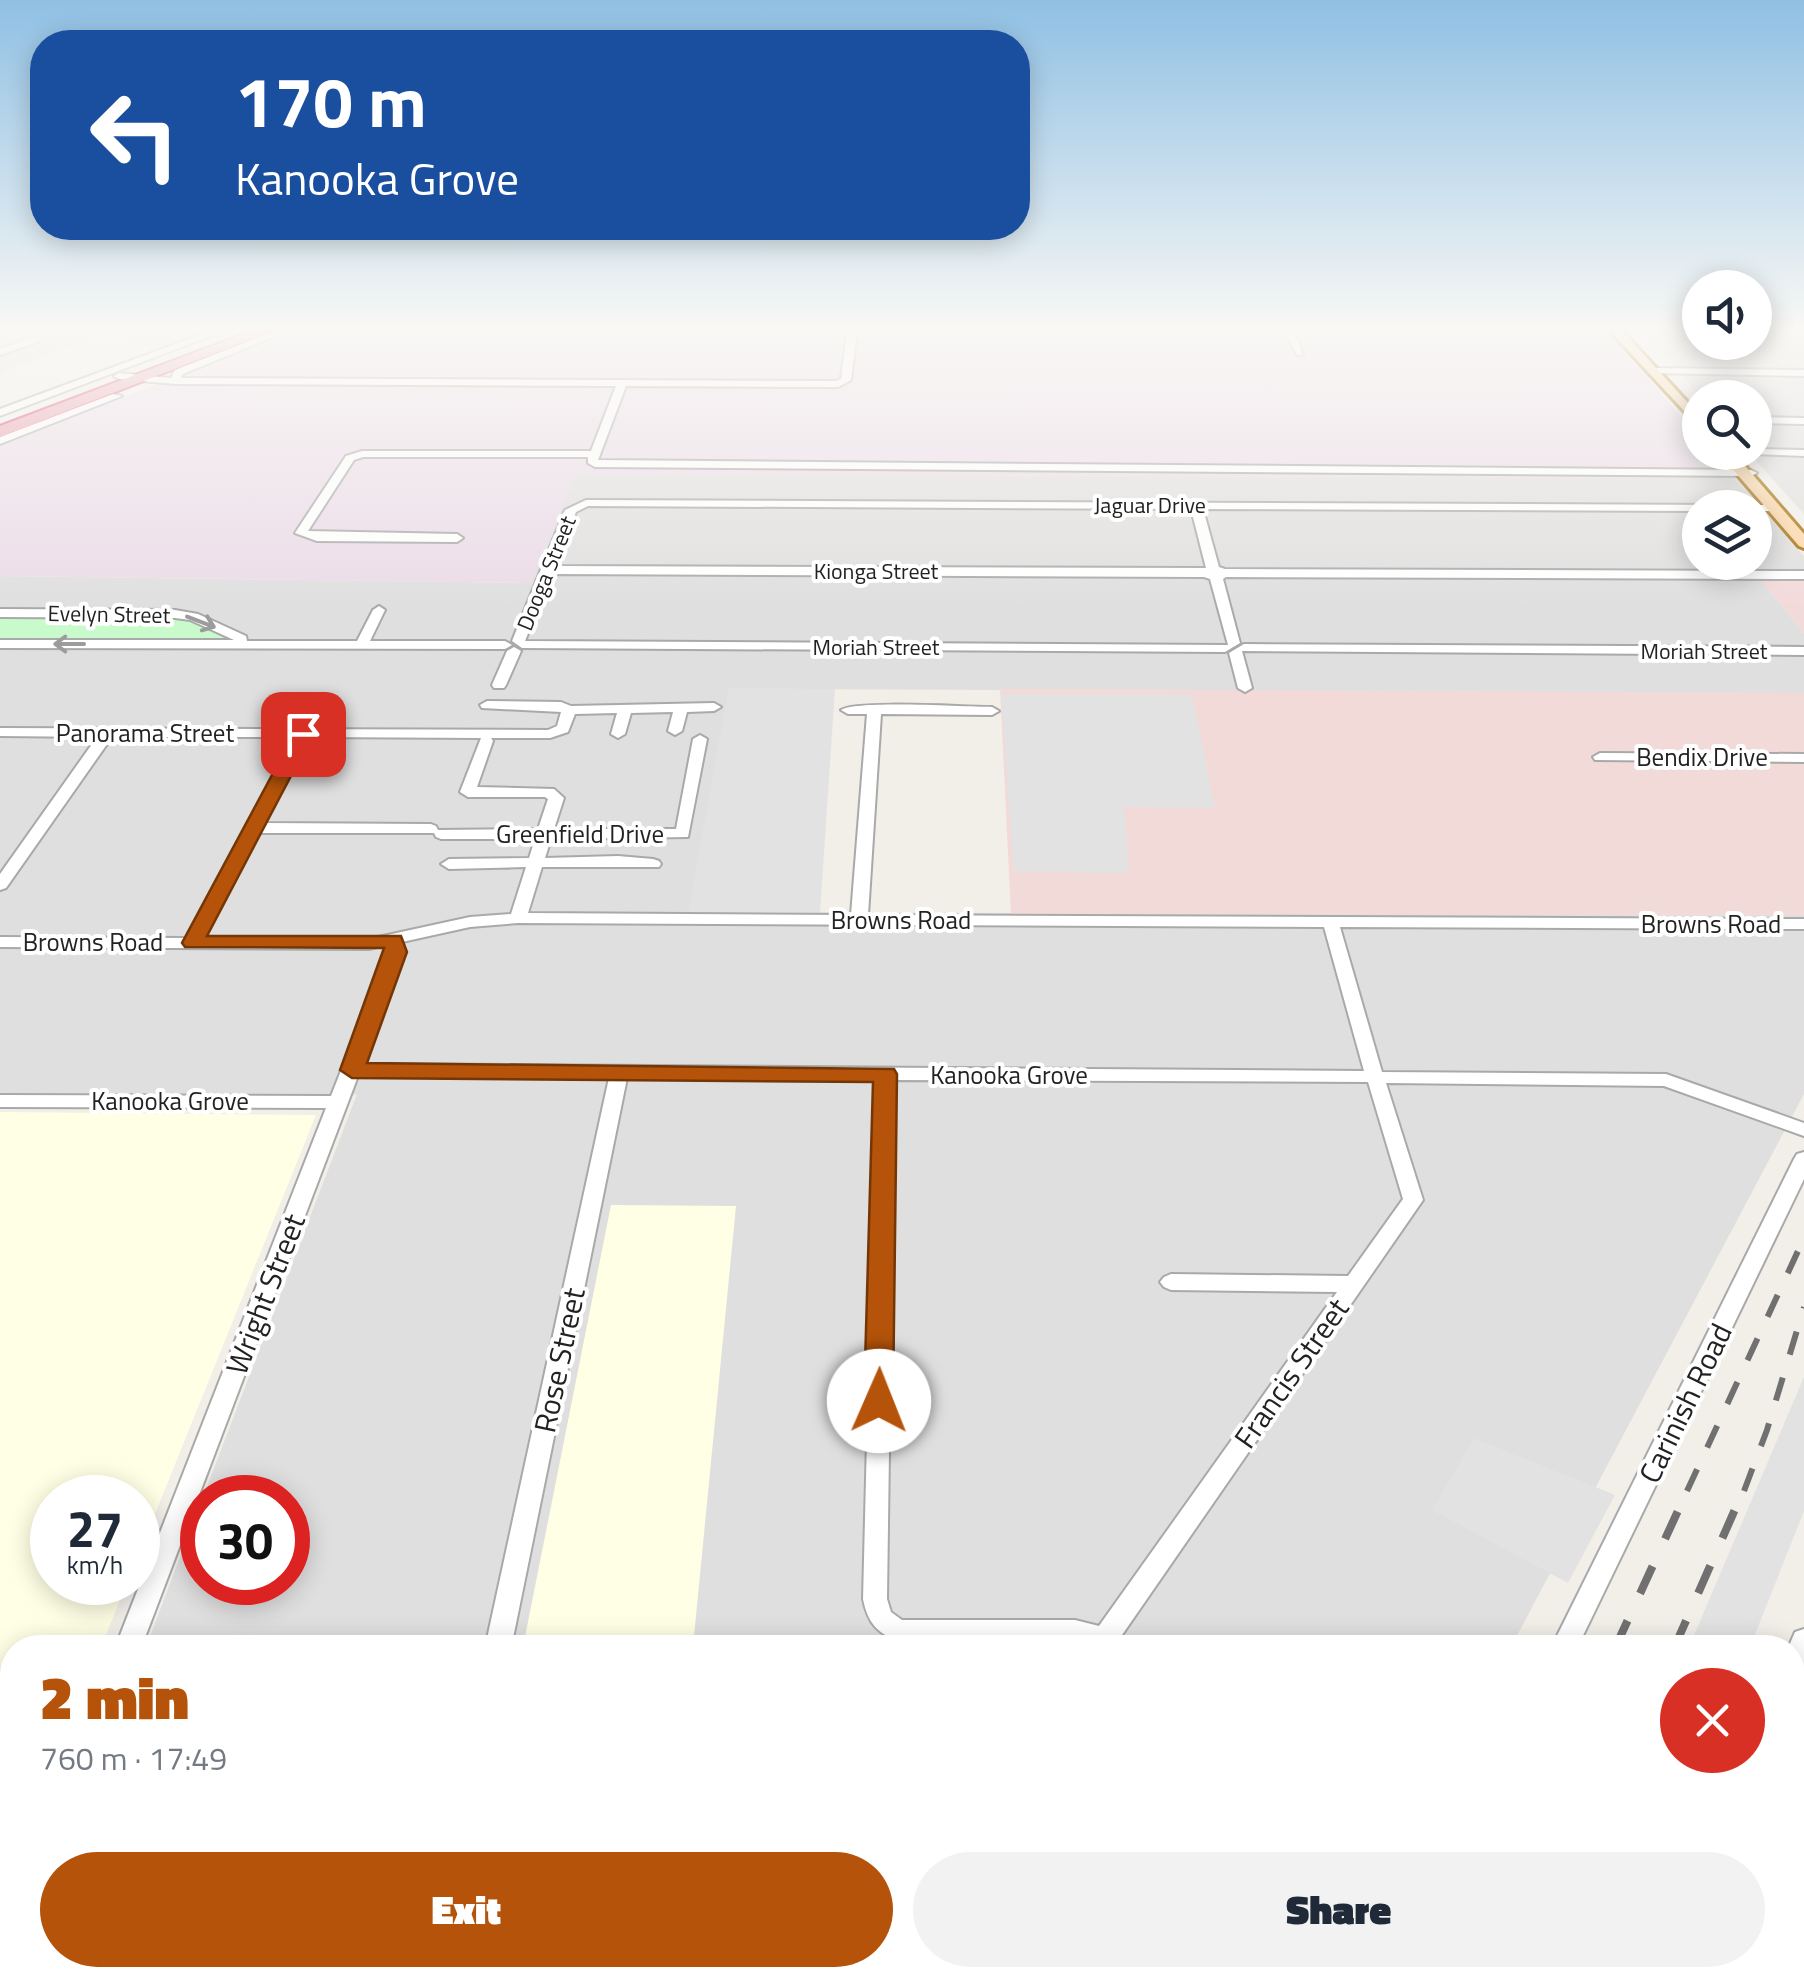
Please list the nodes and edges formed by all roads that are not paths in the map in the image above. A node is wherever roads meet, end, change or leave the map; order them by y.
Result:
1 (38, 425) edge
2 (606, 425) edge
3 (0, 442) edge
4 (1772, 452) edge
5 (1804, 453) edge
6 (594, 454) junction
7 (1744, 470) edge
8 (1745, 470) edge
9 (1747, 473) junction
10 (574, 506) joint
11 (1196, 506) junction
12 (1682, 508) edge
13 (1773, 508) joint
14 (1802, 535) edge
15 (457, 538) dead end
16 (547, 570) junction
17 (1215, 573) junction
18 (1804, 576) edge
19 (379, 610) dead end
20 (0, 612) edge
21 (0, 644) edge
22 (271, 644) junction
23 (362, 644) junction
24 (516, 645) junction
25 (1235, 648) junction
26 (1804, 651) edge
27 (499, 685) dead end
28 (1245, 688) dead end
29 (487, 707) dead end
30 (681, 707) junction
31 (715, 707) dead end
32 (570, 710) junction
33 (625, 710) junction
34 (848, 710) dead end
35 (874, 710) junction
36 (992, 711) dead end
37 (0, 732) edge
38 (107, 732) junction
39 (676, 732) dead end
40 (303, 734) junction
41 (618, 734) dead end
42 (700, 739) dead end
43 (486, 741) dead end
44 (1600, 757) dead end
45 (1804, 758) edge
46 (254, 828) junction
47 (544, 833) junction
48 (536, 862) junction
49 (448, 864) dead end
50 (653, 864) dead end
51 (0, 885) edge
52 (518, 918) junction
53 (859, 919) junction
54 (1330, 923) junction
55 (1804, 924) edge
56 (393, 941) junction
57 (0, 942) edge
58 (192, 943) junction
59 (352, 1070) junction
60 (619, 1072) junction
61 (885, 1074) junction
62 (1375, 1077) junction
63 (0, 1101) edge
64 (339, 1102) junction
65 (1804, 1130) edge
66 (1804, 1159) edge
67 (1171, 1282) dead end
68 (1354, 1284) junction
69 (133, 1635) edge
70 (501, 1635) edge
71 (1084, 1635) edge
72 (1107, 1635) edge
73 (1570, 1635) edge

1 - 3 street
2 - 6 street
4 - 5 street
6 - 9 street
6 - 15 street
7 - 9 main road
8 - 9 main road
9 - 13 main road
9 - 14 main road
10 - 11 street, Jaguar Drive
10 - 16 street, Dooga Street
11 - 12 street, Jaguar Drive
11 - 17 street
13 - 14 main road
16 - 17 street, Kionga Street
16 - 24 street, Dooga Street
17 - 18 street, Kionga Street
17 - 25 street
19 - 23 street
20 -> 22 street, Evelyn Street
22 -> 21 street, Evelyn Street
22 - 23 street, Evelyn Street
23 - 24 street, Evelyn Street
24 - 25 street, Moriah Street
24 - 27 street, Dooga Street
25 - 26 street, Moriah Street
25 - 28 street
29 - 32 street
30 - 31 street
30 - 33 street
30 - 39 street
32 - 33 street
32 - 40 street, Panorama Street
33 - 41 street
34 - 35 street
35 - 36 street
35 - 53 street
37 - 38 street, Panorama Street
38 - 40 street, Panorama Street
38 - 51 street
40 - 46 street
42 - 47 street, Greenfield Drive
43 - 47 street
44 - 45 street, Bendix Drive
46 - 47 street, Greenfield Drive
46 - 58 street
47 - 48 street
48 - 49 street
48 - 50 street
48 - 52 street
52 - 53 street, Browns Road
52 - 56 street, Browns Road
53 - 54 street, Browns Road
54 - 55 street, Browns Road
54 - 62 street, Francis Street
56 - 58 street, Browns Road
56 - 59 street, Wright Street
57 - 58 street, Browns Road
59 - 60 street, Kanooka Grove
59 - 64 street, Wright Street
60 - 61 street, Kanooka Grove
60 - 70 street, Rose Street
61 - 62 street, Kanooka Grove
61 - 71 street
62 - 65 street, Kanooka Grove
62 - 68 street, Francis Street
63 - 64 street, Kanooka Grove
64 - 69 street, Wright Street
66 - 73 street, Carinish Road
67 - 68 street
68 - 72 street, Francis Street

